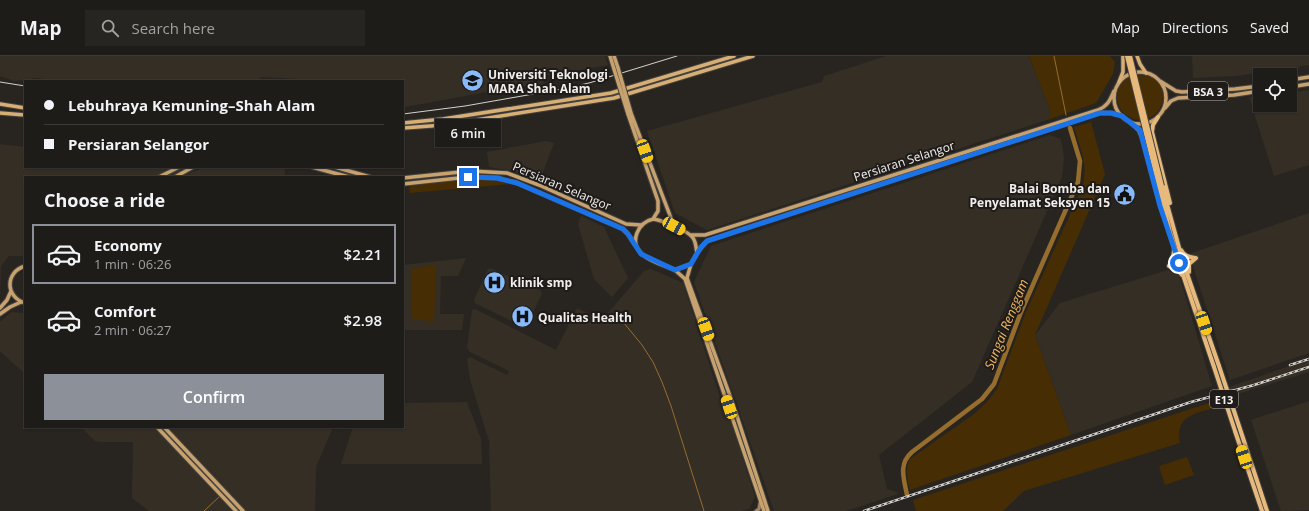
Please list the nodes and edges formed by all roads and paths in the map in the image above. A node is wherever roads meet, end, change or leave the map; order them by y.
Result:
1 (610, 56) edge
2 (614, 56) edge
3 (734, 56) edge
4 (753, 56) edge
5 (1123, 56) edge
6 (1127, 56) edge
7 (1130, 56) edge
8 (1137, 56) edge
9 (616, 69) junction
10 (1146, 73) junction
11 (1309, 77) edge
12 (1297, 79) edge
13 (1159, 81) junction
14 (1119, 82) junction
15 (1309, 84) edge
16 (1297, 86) edge
17 (1253, 87) edge
18 (1114, 91) junction
19 (1253, 92) edge
20 (0, 105) edge
21 (24, 108) edge
22 (1163, 110) junction
23 (0, 113) edge
24 (629, 113) junction
25 (24, 115) edge
26 (1122, 116) junction
27 (1158, 117) junction
28 (1130, 122) junction
29 (404, 123) edge
30 (404, 128) edge
31 (177, 168) edge
32 (191, 168) edge
33 (316, 168) edge
34 (338, 168) edge
35 (161, 176) edge
36 (177, 176) edge
37 (345, 176) edge
38 (366, 176) edge
39 (404, 178) edge
40 (404, 184) edge
41 (1161, 186) junction
42 (653, 219) junction
43 (641, 225) junction
44 (674, 226) junction
45 (1174, 228) junction
46 (1170, 232) junction
47 (691, 235) junction
48 (1173, 244) junction
49 (635, 245) junction
50 (1179, 245) junction
51 (697, 253) junction
52 (691, 264) junction
53 (24, 266) edge
54 (675, 270) junction
55 (1187, 281) junction
56 (11, 291) junction
57 (23, 303) edge
58 (0, 308) edge
59 (0, 314) edge
60 (1216, 366) junction
61 (158, 428) edge
62 (165, 428) edge
63 (760, 500) junction
64 (236, 511) edge
65 (243, 511) edge
66 (756, 511) edge
67 (764, 511) edge
68 (768, 511) edge
69 (1260, 511) edge
70 (1268, 511) edge

1 - 9 main road
2 - 9 main road
3 - 29 highway
4 - 30 highway
5 - 14 highway
6 - 41 highway, E13, bridge
7 - 41 highway, E13, bridge
8 - 10 highway
9 - 24 main road, bridge
10 - 13 main road
10 - 14 main road
11 - 12 main road
13 - 17 main road, BSA 3
13 - 22 main road
14 - 18 main road
15 - 16 main road
18 - 26 main road
18 - 47 main road, Persiaran Selangor
19 - 22 main road, BSA 3
20 - 21 highway
22 - 27 main road
23 - 25 highway
24 - 42 main road
24 - 44 main road
26 - 28 main road
26 - 51 main road, Persiaran Selangor
27 - 28 main road
27 - 45 highway
28 - 46 highway
31 - 35 main road
32 - 36 main road
33 - 37 main road
34 - 38 main road
39 - 43 main road, Persiaran Selangor
40 - 49 main road, Persiaran Selangor
41 - 45 highway, E13
41 - 46 highway, E13
42 - 43 main road
42 - 44 main road
43 - 49 main road
44 - 47 main road
45 - 50 highway, E13
46 - 48 highway, E13
47 - 51 main road
48 - 55 highway, E13
48 - 55 highway
49 - 54 main road
50 - 55 highway, E13
50 - 55 highway
51 - 52 main road
52 - 54 main road
52 - 68 main road
53 - 56 main road
54 - 63 main road
55 - 60 highway, E13
56 - 57 main road
56 - 58 main road
57 - 59 main road
60 - 69 highway, E13, bridge
60 - 70 highway, E13, bridge
61 - 64 main road
62 - 65 main road
63 - 66 main road
63 - 67 main road

